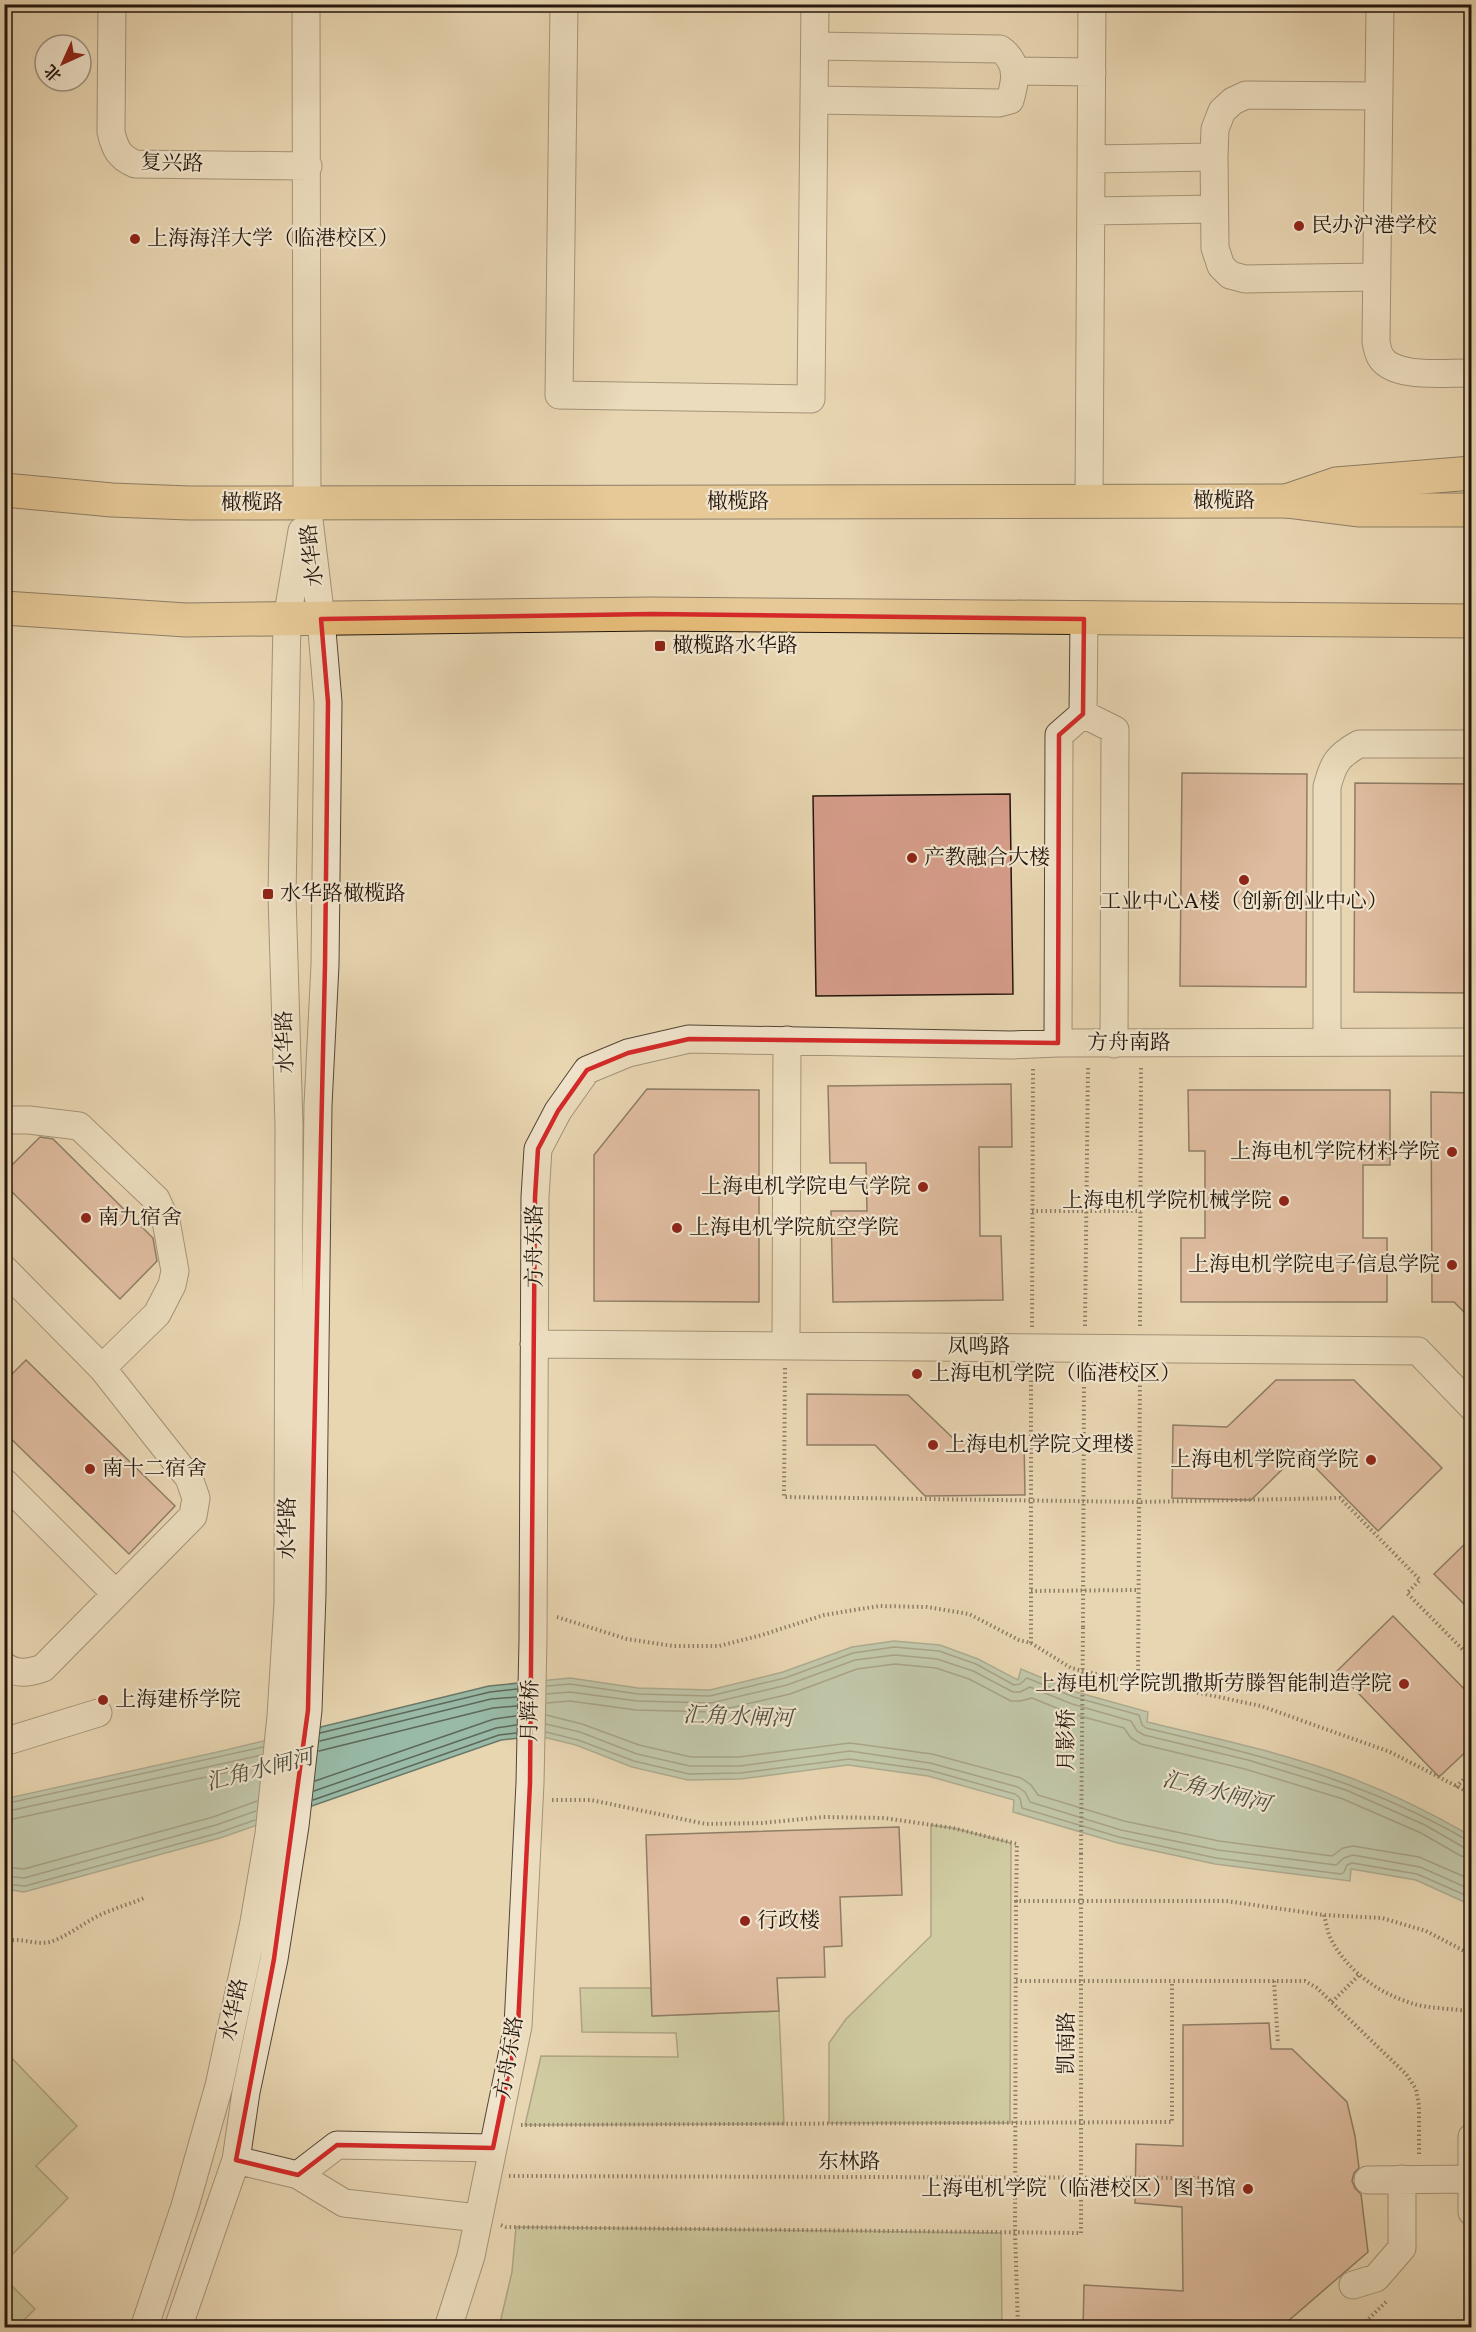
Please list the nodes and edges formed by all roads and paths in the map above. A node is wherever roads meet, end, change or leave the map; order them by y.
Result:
1 (306, 4) edge
2 (564, 4) edge
3 (815, 4) edge
4 (1092, 4) edge
5 (1380, 4) edge
6 (112, 5) edge
7 (814, 46) junction
8 (1014, 71) junction
9 (1092, 72) junction
10 (1379, 96) junction
11 (814, 100) junction
12 (1214, 157) junction
13 (1092, 159) junction
14 (308, 166) junction
15 (1214, 209) junction
16 (1091, 211) junction
17 (1377, 277) junction
18 (1472, 373) edge
19 (1472, 474) edge
20 (4, 490) edge
21 (1089, 501) junction
22 (1286, 501) junction
23 (307, 503) junction
24 (1472, 510) edge
25 (4, 592) edge
26 (4, 608) edge
27 (81, 612) junction
28 (287, 619) junction
29 (321, 619) junction
30 (1084, 619) junction
31 (1472, 621) edge
32 (1083, 714) junction
33 (1472, 744) edge
34 (787, 1040) junction
35 (1327, 1042) junction
36 (1472, 1042) edge
37 (1058, 1043) junction
38 (1114, 1044) junction
39 (4, 1120) edge
40 (1032, 1211) dead end
41 (1141, 1211) dead end
42 (7, 1278) edge
43 (534, 1344) junction
44 (786, 1346) junction
45 (102, 1368) junction
46 (1472, 1407) edge
47 (4, 1482) edge
48 (1031, 1590) dead end
49 (1138, 1590) dead end
50 (116, 1594) junction
51 (533, 1610) junction
52 (1083, 1627) dead end
53 (533, 1640) joint
54 (1472, 1659) edge
55 (4, 1666) edge
56 (98, 1713) dead end
57 (4, 1742) edge
58 (1472, 1771) edge
59 (1456, 1786) junction
60 (529, 1792) junction
61 (1472, 1794) edge
62 (1082, 1854) joint
63 (146, 1897) dead end
64 (1016, 1901) junction
65 (1082, 1901) junction
66 (1324, 1914) junction
67 (4, 1943) edge
68 (1472, 1955) edge
69 (1359, 1975) junction
70 (1016, 1981) junction
71 (1172, 1981) junction
72 (1274, 1981) junction
73 (1082, 1982) junction
74 (1332, 2002) junction
75 (1472, 2012) edge
76 (1278, 2044) dead end
77 (1015, 2122) junction
78 (1081, 2122) junction
79 (496, 2137) junction
80 (1472, 2137) edge
81 (236, 2160) junction
82 (298, 2175) junction
83 (487, 2176) junction
84 (1081, 2177) junction
85 (1015, 2178) junction
86 (1210, 2178) dead end
87 (1471, 2179) edge
88 (1368, 2180) dead end
89 (1411, 2180) junction
90 (1472, 2212) edge
91 (478, 2218) junction
92 (1015, 2232) junction
93 (1353, 2285) dead end
94 (1391, 2297) dead end
95 (144, 2328) edge
96 (178, 2328) edge
97 (448, 2328) edge
98 (1018, 2328) edge
99 (1359, 2328) edge

1 - 14 street
2 - 11 street
3 - 7 street
4 - 9 street
5 - 10 street
6 - 14 street, 复兴路
7 - 8 street
7 - 11 street
8 - 9 street
8 - 11 street
9 - 13 street
10 - 12 street
10 - 17 street
12 - 13 street
12 - 15 street
13 - 16 street
14 - 23 street
15 - 16 street
15 - 17 street
16 - 21 street
17 - 18 street
19 - 22 main road
20 - 23 main road, 橄榄路
21 - 22 main road, 橄榄路
21 - 23 main road, 橄榄路
22 - 24 main road, 橄榄路
23 - 28 street, 水华路
23 - 29 street, 水华路
25 - 27 main road
26 - 27 main road
27 - 28 main road
28 - 29 main road
28 - 95 street, 水华路
29 - 30 main road
29 - 81 street, 水华路
30 - 31 main road
30 - 32 street
32 - 37 street
32 - 38 street
33 - 35 street
34 - 37 street, 方舟南路
34 - 43 street, 方舟东路
34 - 44 street
35 - 36 street, 方舟南路
35 - 38 street, 方舟南路
37 - 38 street, 方舟南路
39 - 45 street
40 - 41 path
42 - 45 street
43 - 44 street, 凤鸣路
43 - 51 street, 方舟东路
44 - 46 street, 凤鸣路
44 - 54 path
45 - 50 street
47 - 50 street
48 - 49 path
50 - 55 street
51 - 53 street, 方舟东路
51 - 59 path
52 - 62 path, 月影桥, bridge
53 - 60 street, 月辉桥
56 - 57 street
58 - 59 path
59 - 61 path
60 - 64 path
60 - 79 street, 方舟东路
62 - 65 path, 凯南路
63 - 67 path
64 - 65 path
64 - 70 path
65 - 66 path
65 - 73 path, 凯南路
66 - 68 path
66 - 69 path
69 - 74 path
69 - 75 path
70 - 73 path
70 - 77 path
71 - 72 path
71 - 73 path
71 - 78 path
72 - 74 path
72 - 76 path
73 - 78 path, 凯南路
74 - 89 path
77 - 78 path
77 - 79 path
77 - 85 path
78 - 84 path, 凯南路
79 - 82 street
79 - 83 street, 方舟东路
80 - 87 street
81 - 82 street
81 - 96 street, 水华路
82 - 91 street
83 - 85 path, 东林路
83 - 91 street, 方舟东路
84 - 85 path, 东林路
84 - 86 path, 东林路
84 - 92 path, 凯南路
85 - 92 path
87 - 89 street
87 - 90 street
88 - 89 street
89 - 93 street
91 - 92 path
91 - 97 street, 方舟东路
92 - 98 path
94 - 99 path

